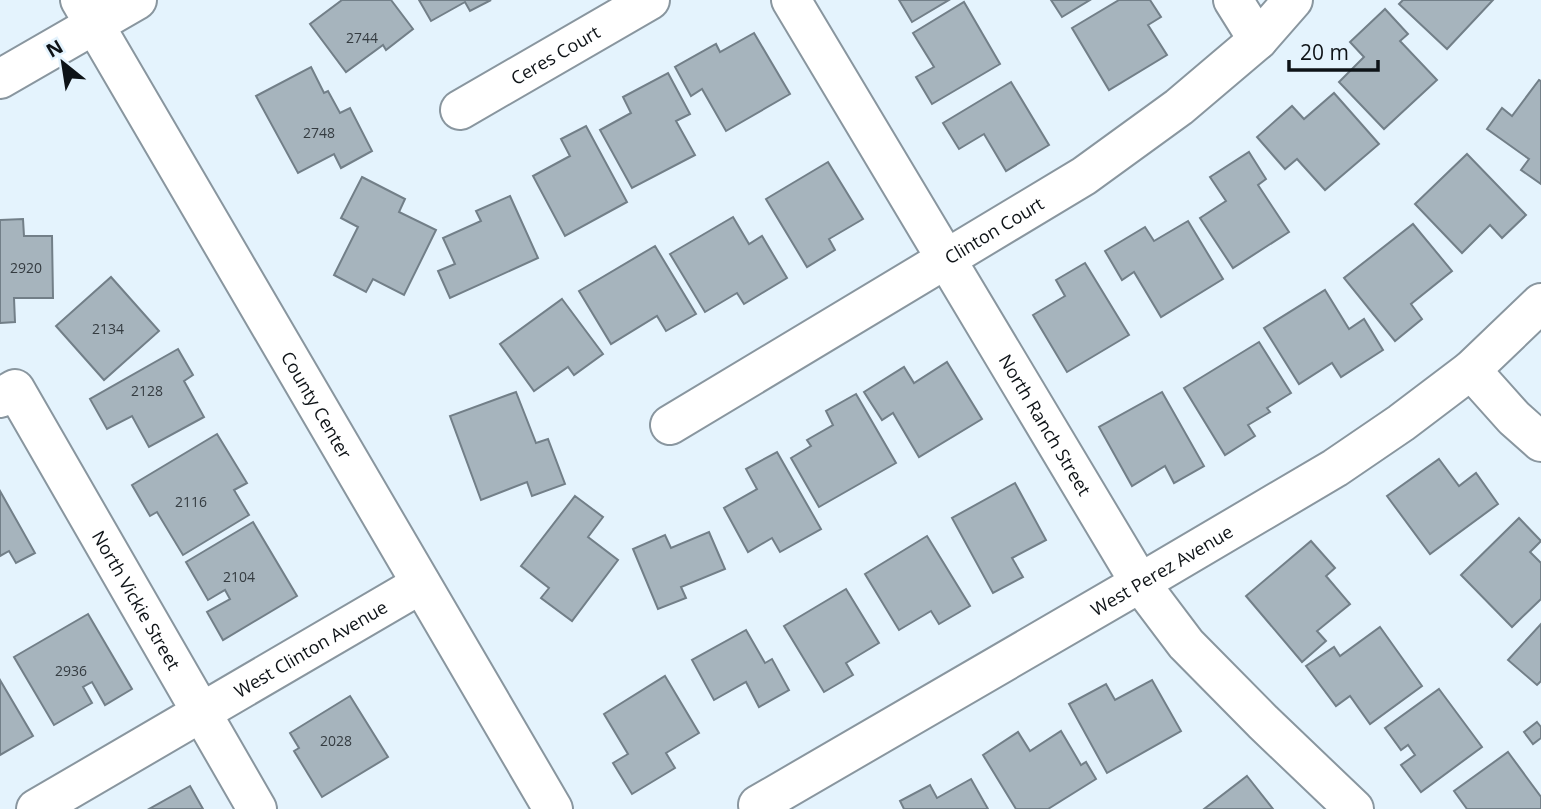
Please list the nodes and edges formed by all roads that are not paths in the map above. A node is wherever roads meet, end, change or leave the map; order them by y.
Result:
1 (137, 0) edge
2 (650, 0) edge
3 (791, 0) edge
4 (1233, 0) edge
5 (1293, 0) edge
6 (87, 12) edge
7 (1258, 40) junction
8 (0, 79) edge
9 (460, 110) dead end
10 (946, 260) junction
11 (1541, 303) edge
12 (1471, 370) junction
13 (7, 394) edge
14 (670, 425) dead end
15 (1541, 443) edge
16 (1140, 583) junction
17 (422, 584) junction
18 (201, 713) junction
19 (758, 805) dead end
20 (36, 809) edge
21 (257, 809) edge
22 (553, 809) edge
23 (1354, 809) edge

1 - 6 street
2 - 9 street, Ceres Court
3 - 10 street, North Ranch Street
4 - 7 street
5 - 7 street, Clinton Court
6 - 8 street
6 - 17 street, County Center
7 - 10 street, Clinton Court
10 - 14 street, Clinton Court
10 - 16 street, North Ranch Street
11 - 12 street, West Perez Avenue
12 - 15 street
12 - 16 street, West Perez Avenue
13 - 18 street, North Vickie Street
16 - 19 street, West Perez Avenue
16 - 23 street, North Ranch Street
17 - 18 street, West Clinton Avenue
17 - 22 street, County Center
18 - 20 street, West Clinton Avenue
18 - 21 street, North Vickie Street

